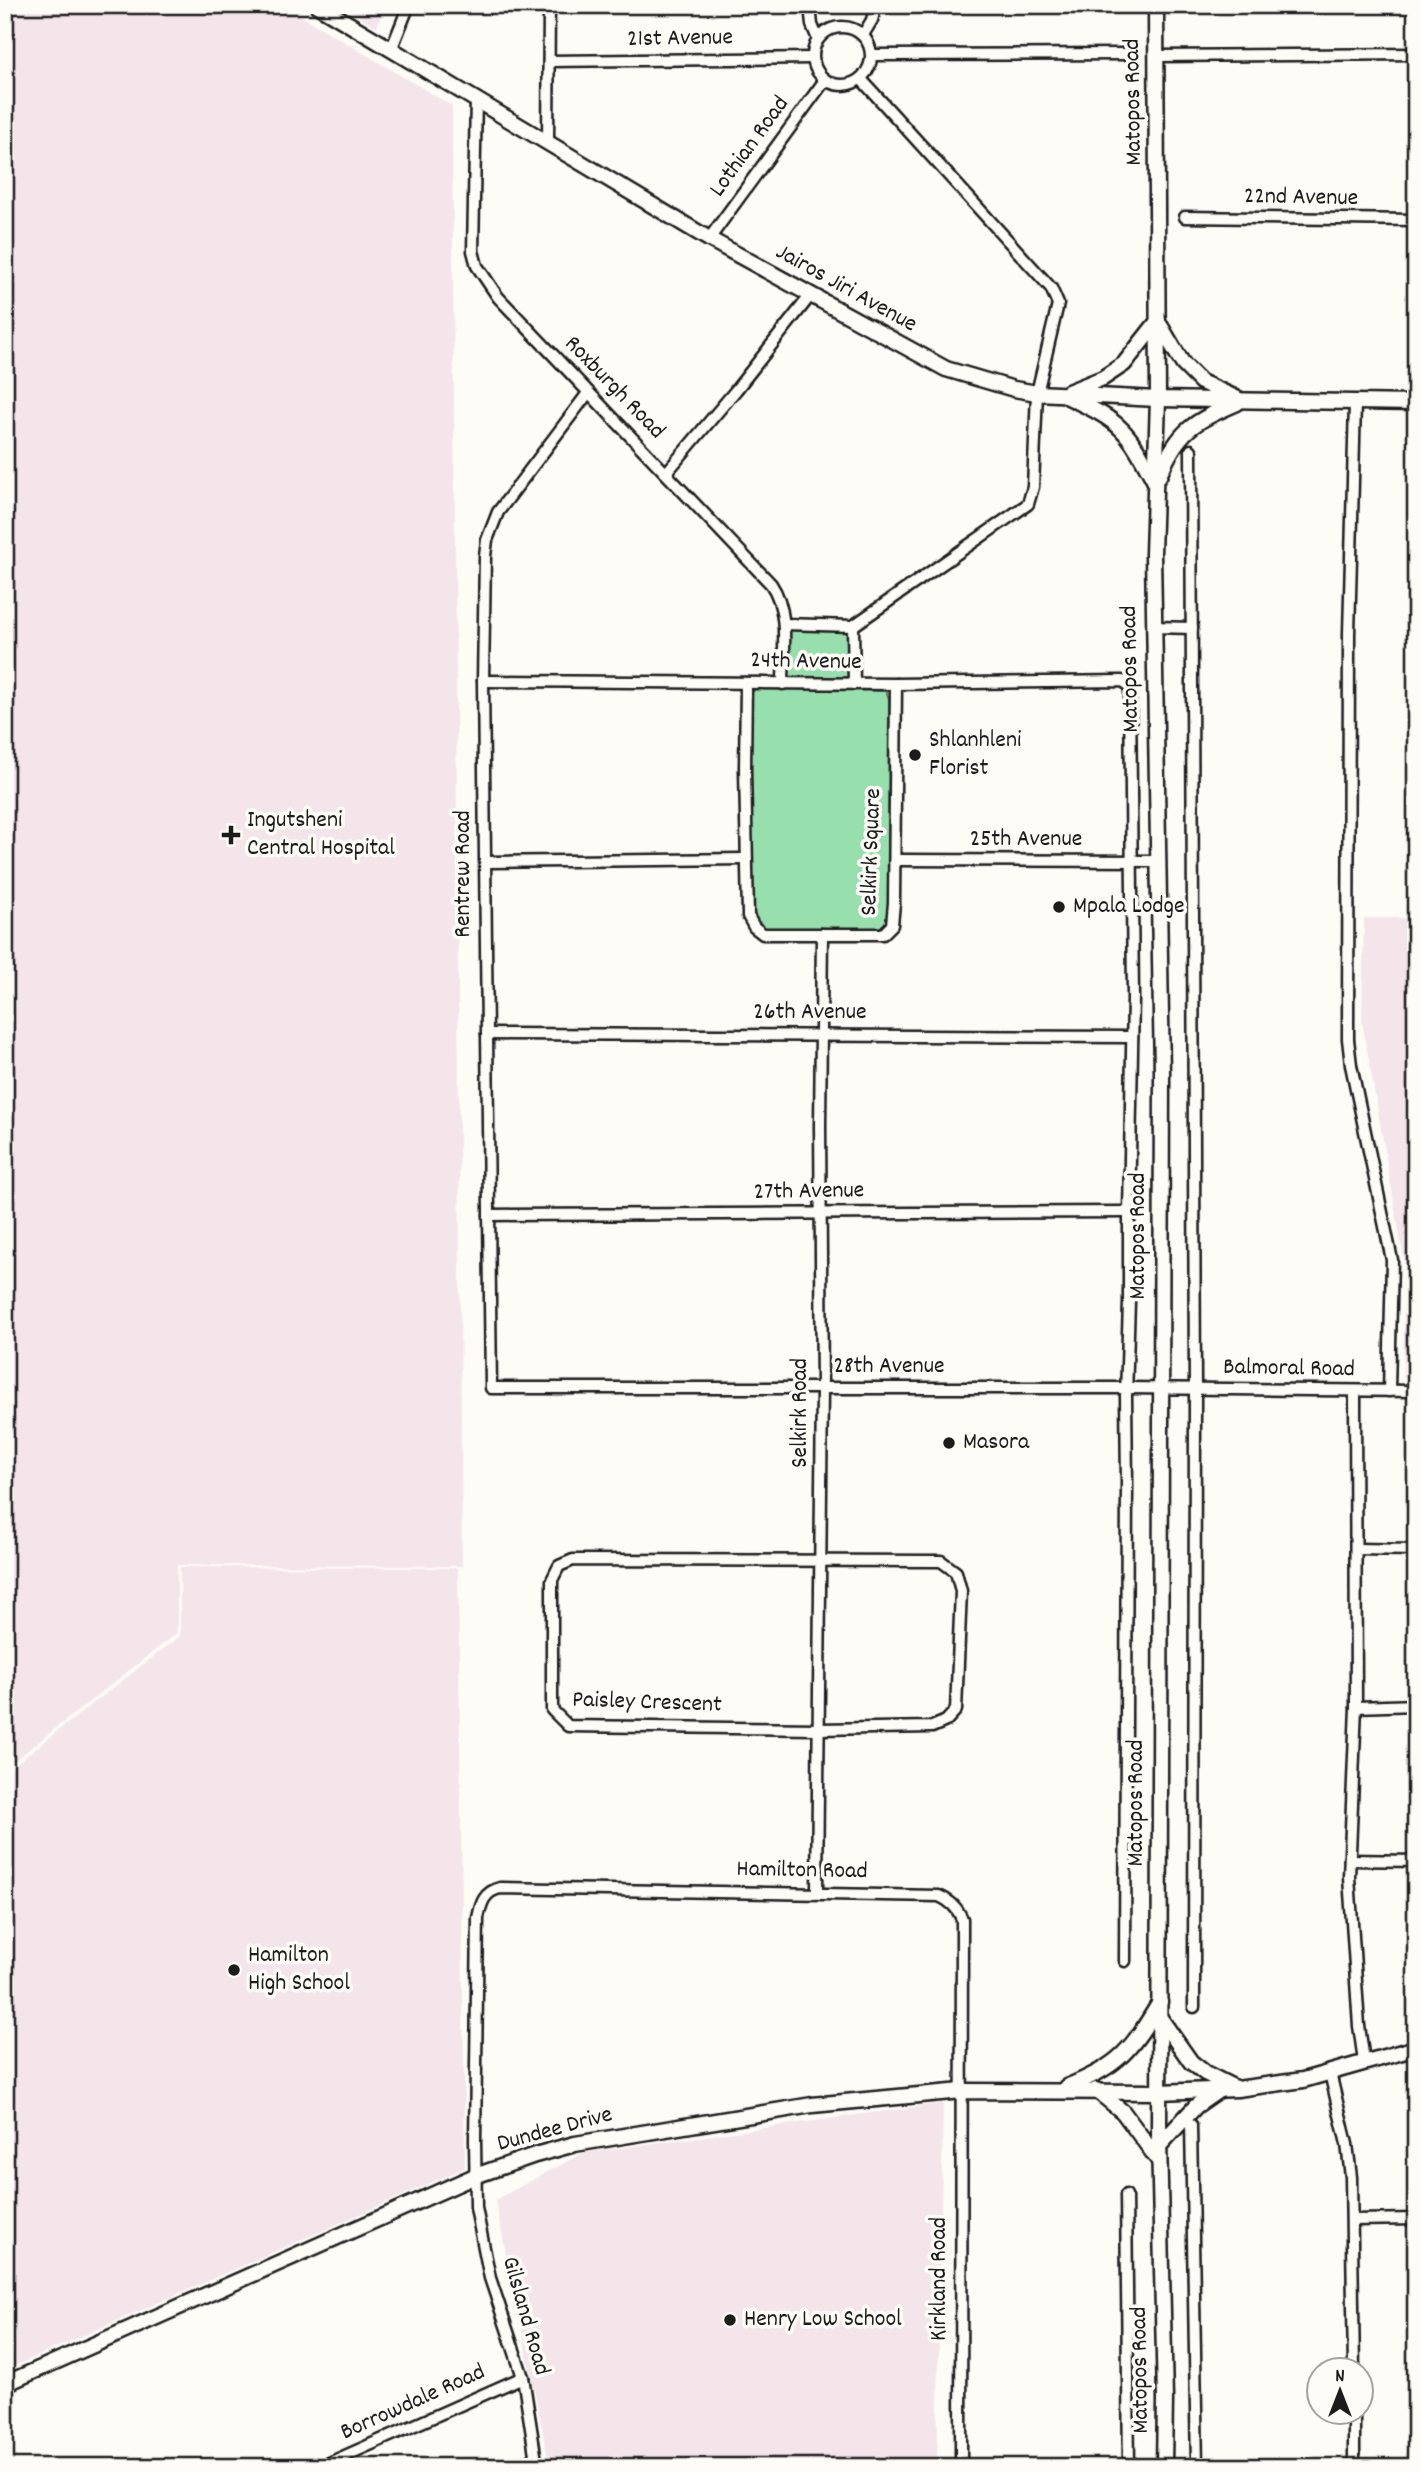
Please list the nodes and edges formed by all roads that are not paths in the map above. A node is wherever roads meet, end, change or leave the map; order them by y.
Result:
1 (317, 5) edge
2 (409, 5) edge
3 (549, 5) edge
4 (810, 5) edge
5 (876, 5) edge
6 (1156, 5) edge
7 (863, 35) junction
8 (818, 39) junction
9 (391, 50) junction
10 (1127, 54) dead end
11 (1416, 54) edge
12 (872, 55) junction
13 (1156, 56) junction
14 (813, 58) junction
15 (549, 61) junction
16 (861, 79) junction
17 (825, 80) junction
18 (476, 98) junction
19 (548, 142) junction
20 (1185, 217) dead end
21 (1416, 220) edge
22 (709, 239) junction
23 (810, 296) junction
24 (1157, 321) junction
25 (588, 393) junction
26 (1037, 393) junction
27 (1062, 394) junction
28 (1158, 399) junction
29 (1242, 401) junction
30 (1416, 402) edge
31 (1355, 403) junction
32 (1191, 450) dead end
33 (667, 472) junction
34 (1156, 483) junction
35 (784, 624) junction
36 (853, 626) junction
37 (1153, 627) junction
38 (1192, 628) junction
39 (483, 681) junction
40 (746, 683) junction
41 (783, 684) junction
42 (854, 684) junction
43 (895, 684) junction
44 (746, 859) junction
45 (895, 860) junction
46 (1131, 861) junction
47 (1157, 861) junction
48 (486, 862) junction
49 (822, 934) junction
50 (487, 1034) junction
51 (820, 1034) junction
52 (1132, 1037) junction
53 (1129, 1212) junction
54 (820, 1213) junction
55 (489, 1215) junction
56 (491, 1388) joint
57 (822, 1388) junction
58 (1126, 1388) junction
59 (1162, 1388) junction
60 (1195, 1389) junction
61 (1355, 1391) junction
62 (1389, 1391) junction
63 (1416, 1391) edge
64 (1356, 1549) junction
65 (1416, 1550) edge
66 (821, 1560) junction
67 (1416, 1705) edge
68 (1356, 1707) junction
69 (819, 1729) junction
70 (1350, 1860) junction
71 (1416, 1861) edge
72 (817, 1892) junction
73 (478, 1919) joint
74 (1125, 1961) dead end
75 (1160, 2002) junction
76 (1194, 2007) dead end
77 (1160, 2018) junction
78 (1416, 2048) edge
79 (1364, 2062) junction
80 (1330, 2073) junction
81 (1237, 2089) junction
82 (1059, 2090) junction
83 (1097, 2090) junction
84 (1221, 2090) junction
85 (962, 2091) junction
86 (1159, 2092) junction
87 (1191, 2125) dead end
88 (1159, 2146) junction
89 (1159, 2161) junction
90 (475, 2176) junction
91 (1126, 2195) dead end
92 (1416, 2219) edge
93 (1353, 2220) junction
94 (1354, 2356) edge
95 (523, 2377) junction
96 (5, 2384) edge
97 (1354, 2426) edge
98 (320, 2467) edge
99 (537, 2467) edge
100 (961, 2467) edge
101 (1129, 2467) edge
102 (1164, 2467) edge
103 (1196, 2467) edge
104 (1354, 2467) edge

1 - 9 main road, Jairos Jiri Avenue
2 - 9 street
3 - 15 street
4 - 8 street
5 - 7 street
6 - 13 main road, Matopos Road
7 - 8 street
7 - 12 street
8 - 14 street
9 - 18 main road, Jairos Jiri Avenue
10 - 12 street
11 - 13 street
12 - 16 street
13 - 24 main road, Matopos Road
14 - 15 street, 21st Avenue
14 - 17 street
15 - 19 street
16 - 17 street
16 - 26 street
17 - 22 street, Lothian Road
18 - 19 main road, Jairos Jiri Avenue
18 - 25 street, Roxburgh Road
19 - 22 main road, Jairos Jiri Avenue
20 - 21 street, 22nd Avenue
22 - 23 main road, Jairos Jiri Avenue
23 - 26 main road, Jairos Jiri Avenue
23 - 33 street
24 - 27 main road
24 - 28 main road, Matopos Road
24 - 29 main road
25 - 33 street, Roxburgh Road
25 - 39 street, Rentrew Road
26 - 27 main road, Jairos Jiri Avenue
26 - 36 street
27 - 28 main road, Jairos Jiri Avenue
27 - 34 main road
28 - 29 main road, Jairos Jiri Avenue
28 - 34 main road, Matopos Road
29 - 31 main road, Jairos Jiri Avenue
29 - 34 main road
30 - 31 main road, Jairos Jiri Avenue
31 - 62 street
32 - 38 street
33 - 35 street, Roxburgh Road
34 - 37 main road, Matopos Road
35 - 36 street
35 - 41 street, Roxburgh Road
36 - 42 street
37 - 38 street
37 - 47 main road, Matopos Road
38 - 60 street
39 - 40 street, 24th Avenue
39 - 48 street, Rentrew Road
40 - 41 street, 24th Avenue
40 - 44 street, Selkirk Square
41 - 42 street, 24th Avenue
42 - 43 street, 24th Avenue
43 - 45 street, Selkirk Square
43 - 46 street, 24th Avenue
44 - 48 street
44 - 49 street, Selkirk Square
45 - 46 street, 25th Avenue
45 - 49 street, Selkirk Square
46 - 47 street, 25th Avenue
46 - 52 street
47 - 59 main road, Matopos Road
48 - 50 street, Rentrew Road
49 - 51 street, Selkirk Road
50 - 51 street, 26th Avenue
50 - 55 street, Rentrew Road
51 - 52 street, 26th Avenue
51 - 54 street, Selkirk Road
52 - 53 street
53 - 54 street, 27th Avenue
53 - 58 street
54 - 55 street, 27th Avenue
54 - 57 street, Selkirk Road
55 - 56 street, Rentrew Road
56 - 57 street, 28th Avenue
57 - 58 street, 28th Avenue
57 - 66 street, Selkirk Road
58 - 59 street, 28th Avenue
58 - 74 street
59 - 60 street, Balmoral Road
59 - 75 main road, Matopos Road
60 - 61 street, Balmoral Road
60 - 76 street
61 - 62 street, Balmoral Road
61 - 64 street
62 - 63 street, Balmoral Road
64 - 65 street
64 - 68 street
66 - 69 street, Selkirk Road
66 - 69 street
66 - 69 street, Paisley Crescent
67 - 68 street
68 - 70 street
69 - 72 street, Selkirk Road
70 - 71 street
70 - 79 street
72 - 73 street, Hamilton Road
72 - 85 street, Hamilton Road
73 - 90 street, Gilsland Road
75 - 77 main road, Matopos Road
75 - 82 main road
77 - 81 main road
77 - 86 main road, Matopos Road
78 - 79 main road, Dundee Drive
79 - 80 main road, Dundee Drive
80 - 81 main road, Dundee Drive
80 - 93 street
81 - 84 main road, Dundee Drive
82 - 83 main road, Dundee Drive
82 - 85 main road, Dundee Drive
83 - 86 main road, Dundee Drive
83 - 89 main road
84 - 86 main road, Dundee Drive
84 - 88 main road
85 - 90 main road, Dundee Drive
85 - 100 street, Kirkland Road
86 - 88 main road, Matopos Road
87 - 103 street
88 - 89 main road, Matopos Road
89 - 102 main road, Matopos Road
90 - 95 street, Gilsland Road
90 - 96 main road, Dundee Drive
91 - 101 street
92 - 93 street
93 - 94 street
95 - 98 street, Borrowdale Road
95 - 99 street, Gilsland Road
97 - 104 street

